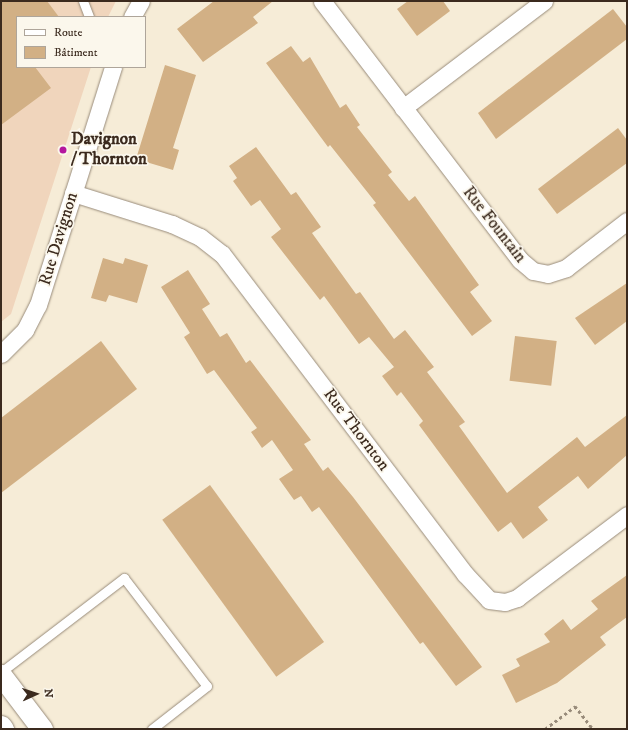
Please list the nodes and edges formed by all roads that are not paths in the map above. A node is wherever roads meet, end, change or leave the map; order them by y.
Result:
1 (83, 1) edge
2 (141, 1) edge
3 (322, 1) edge
4 (544, 1) edge
5 (89, 16) edge
6 (133, 16) edge
7 (113, 68) edge
8 (403, 108) junction
9 (73, 194) junction
10 (627, 222) edge
11 (1, 354) edge
12 (627, 515) edge
13 (1, 674) edge
14 (1, 726) edge
15 (3, 729) edge
16 (42, 729) edge
17 (152, 729) edge

1 - 5 lane
2 - 6 street
3 - 8 street, Rue Fountain
4 - 8 street
7 - 9 street, Rue Davignon
8 - 10 street, Rue Fountain
9 - 11 street, Rue Davignon
9 - 12 street, Rue Thornton
13 - 16 street
13 - 17 lane
14 - 15 street

